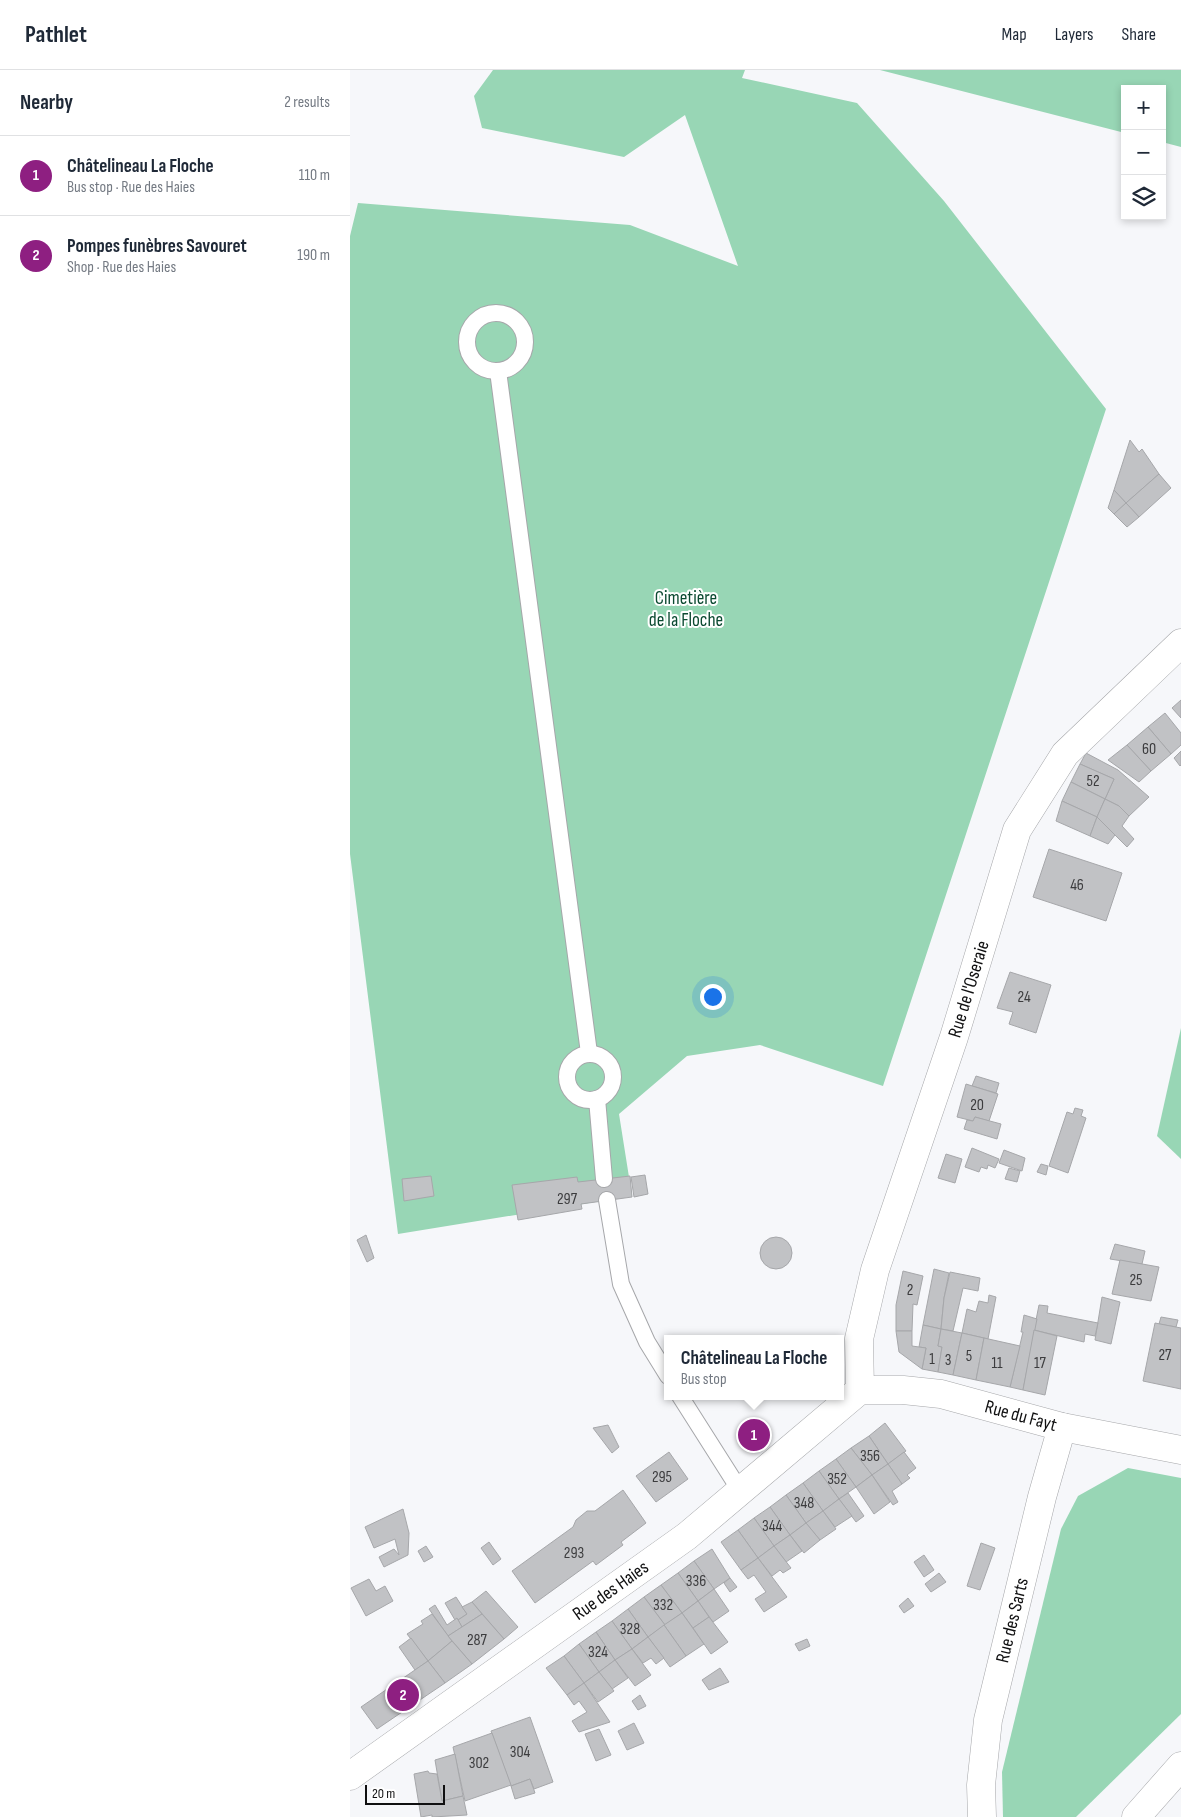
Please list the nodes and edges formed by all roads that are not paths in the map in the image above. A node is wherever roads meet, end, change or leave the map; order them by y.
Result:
1 (498, 371) dead end
2 (1181, 643) edge
3 (589, 1053) junction
4 (596, 1099) junction
5 (604, 1179) dead end
6 (607, 1200) dead end
7 (664, 1370) edge
8 (860, 1390) junction
9 (683, 1400) edge
10 (1062, 1427) junction
11 (1181, 1450) edge
12 (741, 1492) junction
13 (1181, 1766) edge
14 (350, 1776) edge
15 (982, 1817) edge
16 (1136, 1817) edge

1 - 3 lane
2 - 8 main road, Rue de l'Oseraie
3 - 4 lane
3 - 4 lane
4 - 5 lane
6 - 7 lane
8 - 10 main road, Rue du Fayt
8 - 12 main road, Rue des Haies
9 - 12 lane
10 - 11 main road, Rue du Fayt
10 - 15 main road, Rue des Sarts
12 - 14 main road, Rue des Haies
13 - 16 main road

